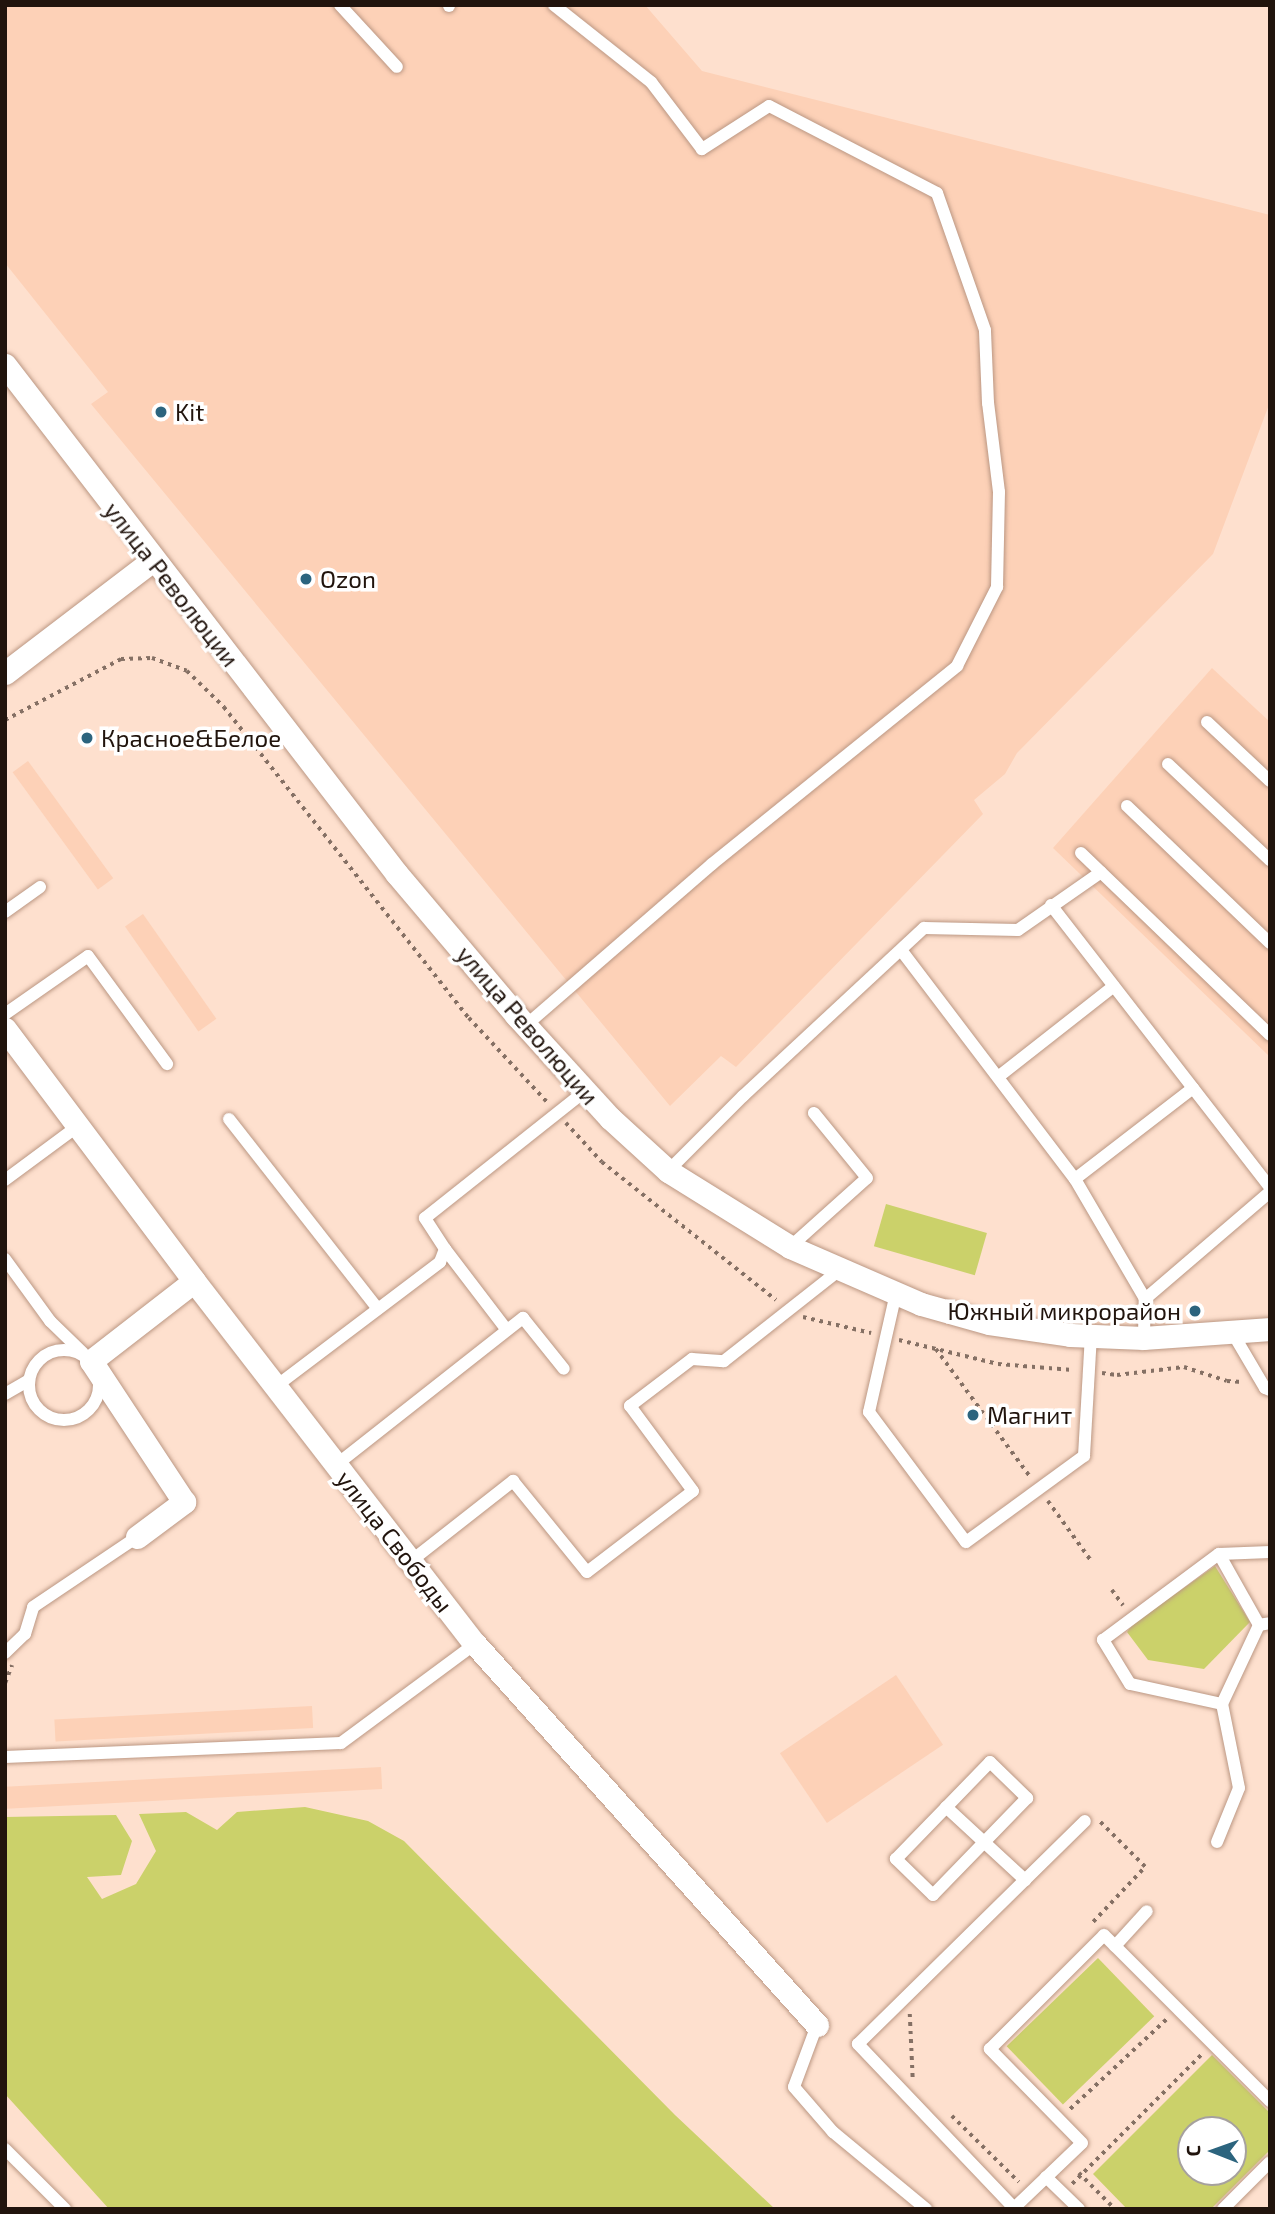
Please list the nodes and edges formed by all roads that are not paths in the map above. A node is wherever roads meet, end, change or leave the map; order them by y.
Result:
1 (340, 5) edge
2 (554, 5) edge
3 (397, 67) dead end
4 (5, 365) edge
5 (153, 561) junction
6 (5, 673) edge
7 (1208, 722) dead end
8 (1168, 764) dead end
9 (1270, 781) edge
10 (1127, 806) dead end
11 (1081, 853) dead end
12 (1270, 860) edge
13 (1101, 872) junction
14 (40, 887) dead end
15 (1051, 905) junction
16 (5, 912) edge
17 (1270, 943) edge
18 (901, 950) junction
19 (1114, 986) junction
20 (5, 1014) edge
21 (525, 1026) junction
22 (5, 1029) edge
23 (1270, 1035) edge
24 (167, 1064) dead end
25 (998, 1077) junction
26 (1193, 1088) junction
27 (585, 1091) junction
28 (814, 1113) dead end
29 (229, 1119) dead end
30 (78, 1126) junction
31 (668, 1171) junction
32 (1075, 1179) junction
33 (5, 1180) edge
34 (1270, 1187) edge
35 (1270, 1192) edge
36 (790, 1247) junction
37 (445, 1249) junction
38 (5, 1259) edge
39 (841, 1269) junction
40 (194, 1282) junction
41 (896, 1293) junction
42 (1145, 1299) junction
43 (378, 1309) junction
44 (1270, 1329) edge
45 (507, 1331) junction
46 (1232, 1332) junction
47 (1091, 1336) junction
48 (1144, 1338) junction
49 (91, 1361) junction
50 (564, 1369) dead end
51 (29, 1380) junction
52 (275, 1387) junction
53 (1270, 1390) edge
54 (5, 1394) edge
55 (336, 1465) junction
56 (137, 1537) joint
57 (1270, 1552) edge
58 (1219, 1554) junction
59 (411, 1561) junction
60 (1264, 1624) edge
61 (475, 1644) junction
62 (5, 1653) edge
63 (1222, 1704) junction
64 (5, 1757) edge
65 (946, 1807) junction
66 (1085, 1821) dead end
67 (984, 1842) junction
68 (1217, 1842) dead end
69 (1025, 1880) junction
70 (1147, 1911) dead end
71 (1115, 1946) junction
72 (817, 2025) joint
73 (1270, 2101) edge
74 (5, 2149) edge
75 (1270, 2162) edge
76 (1042, 2181) junction
77 (1014, 2208) edge
78 (65, 2209) edge
79 (926, 2209) edge
80 (1079, 2209) edge
81 (1223, 2209) edge

1 - 3 lane
2 - 21 lane
4 - 5 street, улица Революции
5 - 6 street
5 - 21 street, улица Революции
7 - 9 lane
8 - 12 lane
10 - 17 lane
11 - 13 lane
13 - 15 lane
13 - 23 lane
14 - 16 lane
15 - 18 lane
15 - 19 lane
18 - 25 lane
18 - 31 lane
19 - 25 lane
19 - 26 lane
20 - 24 lane
21 - 27 street, улица Революции
22 - 30 street, улица Свободы
25 - 32 lane
26 - 32 lane
26 - 34 lane
27 - 31 street, улица Революции
27 - 37 lane
28 - 36 lane
29 - 43 lane
30 - 33 lane
30 - 40 street, улица Свободы
31 - 36 street, улица Революции
32 - 42 lane
35 - 42 lane
36 - 39 street, улица Революции
37 - 43 lane
37 - 45 lane
38 - 49 lane
39 - 41 street, улица Революции
39 - 59 lane
40 - 49 street
40 - 52 street, улица Свободы
41 - 47 street, улица Революции
41 - 47 lane
42 - 48 lane
43 - 52 lane
44 - 46 street, улица Революции
45 - 50 lane
45 - 55 lane
46 - 48 street, улица Революции
46 - 53 lane
47 - 48 street, улица Революции
49 - 51 lane
49 - 51 lane
49 - 56 street
51 - 54 lane
52 - 55 street, улица Свободы
55 - 59 street, улица Свободы
56 - 62 lane
57 - 58 lane
58 - 60 lane
58 - 63 lane
59 - 61 street, улица Свободы
60 - 63 lane
61 - 64 lane
61 - 72 street, улица Свободы
63 - 68 lane
65 - 67 lane
65 - 67 lane
65 - 67 lane
66 - 69 lane
67 - 69 lane
69 - 77 lane
70 - 71 lane
71 - 73 lane
71 - 76 lane
72 - 79 lane
74 - 78 lane
75 - 81 lane
76 - 77 lane
76 - 80 lane

